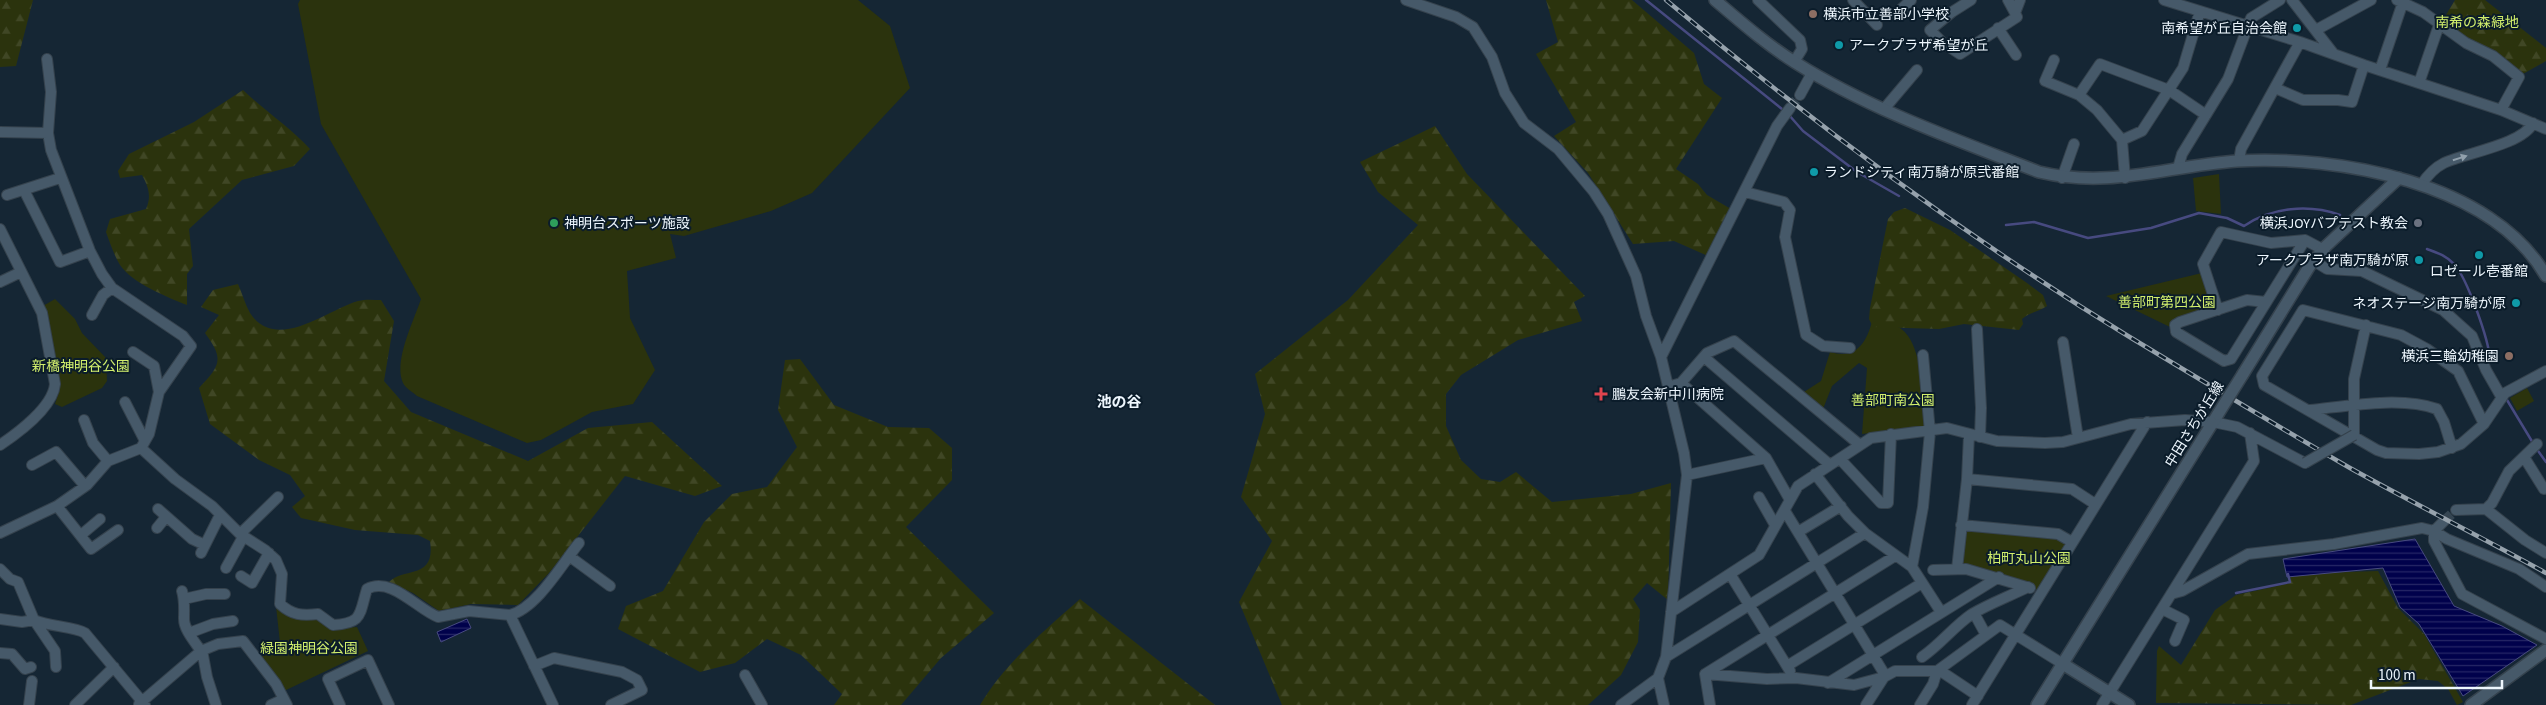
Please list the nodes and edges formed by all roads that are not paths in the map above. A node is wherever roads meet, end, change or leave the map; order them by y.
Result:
1 (1406, 0) edge
2 (1715, 0) edge
3 (1758, 0) edge
4 (1853, 0) edge
5 (1911, 0) edge
6 (1971, 0) edge
7 (2008, 0) edge
8 (2020, 0) edge
9 (2164, 0) edge
10 (2200, 0) edge
11 (2280, 0) edge
12 (2292, 0) edge
13 (2371, 0) edge
14 (2400, 1) edge
15 (2195, 10) junction
16 (2015, 13) junction
17 (1896, 14) dead end
18 (1877, 25) dead end
19 (2249, 25) junction
20 (2439, 25) junction
21 (1998, 28) junction
22 (2316, 30) junction
23 (2300, 42) junction
24 (2333, 53) junction
25 (2016, 55) dead end
26 (47, 59) dead end
27 (2054, 60) dead end
28 (1794, 62) junction
29 (2364, 66) junction
30 (1917, 70) dead end
31 (2380, 70) junction
32 (1812, 73) junction
33 (2419, 83) junction
34 (2275, 88) junction
35 (2169, 90) junction
36 (1800, 95) tunnel mouth
37 (2079, 95) junction
38 (1790, 108) tunnel mouth
39 (1884, 108) junction
40 (2501, 110) junction
41 (2206, 115) junction
42 (2533, 123) junction
43 (2546, 128) edge
44 (0, 132) edge
45 (48, 133) junction
46 (2122, 140) junction
47 (2074, 144) dead end
48 (2239, 161) junction
49 (2178, 168) junction
50 (60, 178) junction
51 (2062, 178) junction
52 (2125, 178) junction
53 (2399, 178) junction
54 (2421, 185) junction
55 (24, 190) junction
56 (1745, 192) junction
57 (7, 195) dead end
58 (0, 229) edge
59 (2305, 240) junction
60 (90, 250) junction
61 (2324, 250) junction
62 (2314, 261) junction
63 (21, 272) junction
64 (2546, 276) edge
65 (0, 282) edge
66 (112, 288) junction
67 (2266, 302) junction
68 (2218, 310) junction
69 (92, 314) dead end
70 (2366, 325) junction
71 (1977, 329) dead end
72 (2063, 342) dead end
73 (1850, 348) dead end
74 (133, 352) dead end
75 (1923, 355) dead end
76 (1661, 357) junction
77 (1704, 357) junction
78 (2546, 371) edge
79 (1681, 383) junction
80 (1668, 387) junction
81 (159, 392) junction
82 (2502, 398) junction
83 (124, 402) dead end
84 (2354, 406) junction
85 (2310, 410) junction
86 (2216, 418) junction
87 (84, 420) dead end
88 (2148, 422) junction
89 (2484, 424) junction
90 (1930, 432) junction
91 (2250, 433) junction
92 (1891, 434) junction
93 (1969, 435) junction
94 (2354, 435) junction
95 (1980, 437) junction
96 (2078, 438) junction
97 (143, 444) junction
98 (1860, 444) junction
99 (0, 445) edge
100 (2536, 446) dead end
101 (2452, 448) junction
102 (2524, 457) junction
103 (1766, 458) junction
104 (1840, 459) junction
105 (108, 461) junction
106 (1829, 464) junction
107 (32, 465) dead end
108 (1815, 474) junction
109 (1687, 475) junction
110 (1966, 480) junction
111 (85, 486) junction
112 (2544, 489) dead end
113 (278, 497) dead end
114 (1759, 497) dead end
115 (1790, 500) junction
116 (2096, 504) junction
117 (57, 506) junction
118 (1841, 506) junction
119 (2486, 508) junction
120 (158, 509) dead end
121 (2456, 510) tunnel mouth
122 (1785, 511) junction
123 (220, 515) junction
124 (166, 517) junction
125 (100, 520) dead end
126 (2444, 521) tunnel mouth
127 (1774, 525) junction
128 (1962, 525) junction
129 (156, 528) dead end
130 (118, 530) dead end
131 (2434, 531) junction
132 (1798, 532) junction
133 (0, 533) edge
134 (1865, 533) junction
135 (81, 535) junction
136 (242, 535) junction
137 (2072, 542) junction
138 (579, 543) dead end
139 (2546, 552) edge
140 (269, 553) junction
141 (569, 556) junction
142 (1895, 556) junction
143 (1817, 563) junction
144 (1912, 567) junction
145 (226, 568) dead end
146 (0, 569) edge
147 (1957, 569) junction
148 (1933, 570) dead end
149 (1730, 574) junction
150 (241, 576) dead end
151 (1999, 577) junction
152 (1922, 583) junction
153 (610, 586) dead end
154 (2028, 587) junction
155 (2546, 587) edge
156 (225, 594) dead end
157 (1836, 594) junction
158 (2040, 594) junction
159 (2171, 594) junction
160 (1749, 605) junction
161 (2162, 609) junction
162 (1671, 612) junction
163 (1941, 612) junction
164 (1974, 613) junction
165 (510, 615) junction
166 (0, 619) edge
167 (34, 620) junction
168 (234, 621) dead end
169 (1855, 624) junction
170 (189, 633) junction
171 (1986, 635) junction
172 (2016, 635) junction
173 (1768, 636) junction
174 (2546, 639) edge
175 (2175, 641) dead end
176 (2546, 650) edge
177 (202, 651) junction
178 (0, 653) edge
179 (1874, 655) junction
180 (1666, 657) junction
181 (1922, 657) dead end
182 (2063, 664) junction
183 (534, 666) junction
184 (1787, 666) junction
185 (31, 667) dead end
186 (56, 667) dead end
187 (114, 667) junction
188 (1938, 671) junction
189 (1705, 674) junction
190 (745, 675) dead end
191 (1884, 676) junction
192 (1658, 678) junction
193 (1794, 678) junction
194 (32, 681) dead end
195 (1828, 683) junction
196 (2109, 693) junction
197 (1975, 701) edge
198 (286, 702) edge
199 (2478, 703) edge
200 (142, 704) edge
201 (29, 705) edge
202 (74, 705) edge
203 (216, 705) edge
204 (271, 705) edge
205 (340, 705) edge
206 (389, 705) edge
207 (553, 705) edge
208 (610, 705) edge
209 (762, 705) edge
210 (1621, 705) edge
211 (1664, 705) edge
212 (1710, 705) edge
213 (1866, 705) edge
214 (1920, 705) edge
215 (2037, 705) edge
216 (2102, 705) edge
217 (2129, 705) edge

1 - 76 street
2 - 28 street
3 - 28 street
4 - 18 street
5 - 17 street
6 - 21 street
7 - 16 street
8 - 16 street
9 - 15 street
10 - 15 street
11 - 19 street
12 - 22 street
13 - 22 street
14 - 20 street
14 - 31 street
15 - 19 street
15 - 35 street
16 - 21 street
19 - 23 street
19 - 41 street
20 - 33 street
20 - 40 street
21 - 25 street
22 - 24 street
23 - 24 street
23 - 34 street
24 - 29 street
26 - 45 street
27 - 37 street
28 - 32 street
29 - 31 street
29 - 34 street
30 - 39 street
31 - 33 street
32 - 36 street
32 - 39 street
33 - 40 street
34 - 48 street
35 - 37 street
35 - 41 street
35 - 46 street
37 - 46 street
38 - 56 street
39 - 51 street
40 - 42 street
41 - 49 street
42 - 43 street
54 -> 42 street
44 - 45 street
45 - 50 street
46 - 52 street
47 - 51 street
48 - 49 street
48 - 53 street
49 - 52 street
50 - 55 street
50 - 60 street
51 - 52 street
53 - 54 street
53 - 61 street, 中田さちが丘線
54 - 64 street
55 - 57 street
55 - 60 street
56 - 73 street
56 - 76 street
58 - 63 street
59 - 61 street
59 - 67 street
59 - 68 street
60 - 66 street
61 - 62 street, 中田さちが丘線
62 - 82 street
62 - 86 street, 中田さちが丘線, bridge
63 - 65 street
63 - 99 street
66 - 69 street
66 - 81 street
67 - 68 street
67 - 68 street
70 - 84 street
70 - 85 street
70 - 89 street
71 - 95 street
72 - 96 street
74 - 81 street
75 - 90 street
76 - 80 street
77 - 79 street
77 - 98 street
77 - 106 street
78 - 82 street
79 - 80 street
79 - 103 street
80 - 109 street
81 - 97 street
82 - 89 street
83 - 97 street
84 - 85 street
84 - 94 street
84 - 101 street
85 - 94 street
86 - 88 street
86 - 91 street
86 - 182 street, 中田さちが丘線
87 - 105 street
88 - 96 street
88 - 116 street
89 - 101 street
90 - 92 street
90 - 93 street
90 - 144 street
91 - 94 street, bridge
91 - 159 street
92 - 98 street
92 - 104 street
93 - 95 street
93 - 110 street
94 - 101 street
95 - 96 street
97 - 105 street
97 - 123 street
98 - 104 street
100 - 102 street
102 - 112 street
102 - 119 street
103 - 109 street
103 - 115 street
104 - 106 street
105 - 111 street
106 - 108 street
107 - 111 street
108 - 115 street
108 - 118 street
109 - 162 street
110 - 116 street
110 - 128 street
111 - 117 street
113 - 136 street
114 - 127 street
115 - 122 street
116 - 137 street
117 - 133 street
117 - 135 street
118 - 132 street
118 - 134 street
119 - 121 street
119 - 139 street
120 - 124 street
122 - 127 street
122 - 132 street
123 - 124 street
123 - 136 street
124 - 129 street
125 - 135 street
126 - 131 street
127 - 149 street
128 - 137 street
128 - 147 street
130 - 135 street
131 - 155 street
131 - 159 street
131 - 174 street
132 - 143 street
134 - 142 street
134 - 143 street
136 - 140 street
136 - 145 street
137 - 158 street
138 - 141 street
140 - 150 street
140 - 165 street
141 - 153 street
141 - 165 street
142 - 144 street
142 - 157 street
143 - 157 street
143 - 160 street
144 - 152 street
146 - 167 street
147 - 148 street
147 - 151 street
149 - 160 street
149 - 162 street
151 - 154 street
151 - 163 street
152 - 163 street
152 - 169 street
154 - 158 street
154 - 164 street
156 - 170 street
157 - 169 street
157 - 173 street
158 - 172 street
159 - 161 street
160 - 173 street
160 - 180 street
161 - 175 street
161 - 196 street
162 - 180 street
163 - 179 street
164 - 171 street
164 - 181 street
165 - 183 street
166 - 167 street
167 - 186 street
167 - 187 street
168 - 170 street
169 - 179 street
169 - 184 street
170 - 177 street
171 - 172 street
171 - 188 street
172 - 182 street
172 - 197 street
173 - 184 street
173 - 189 street
176 - 199 street
177 - 198 street
177 - 200 street
177 - 203 street
178 - 185 street
179 - 191 street
179 - 195 street
180 - 192 street
182 - 196 street
182 - 215 street, 中田さちが丘線
183 - 207 street
183 - 208 street
184 - 193 street
187 - 200 street
187 - 202 street
188 - 191 street
188 - 197 street
188 - 214 street
189 - 193 street
189 - 212 street
190 - 209 street
191 - 195 street
191 - 213 street
192 - 210 street
192 - 211 street
193 - 195 street
194 - 201 street
196 - 216 street
196 - 217 street
198 - 204 street
205 - 206 street

